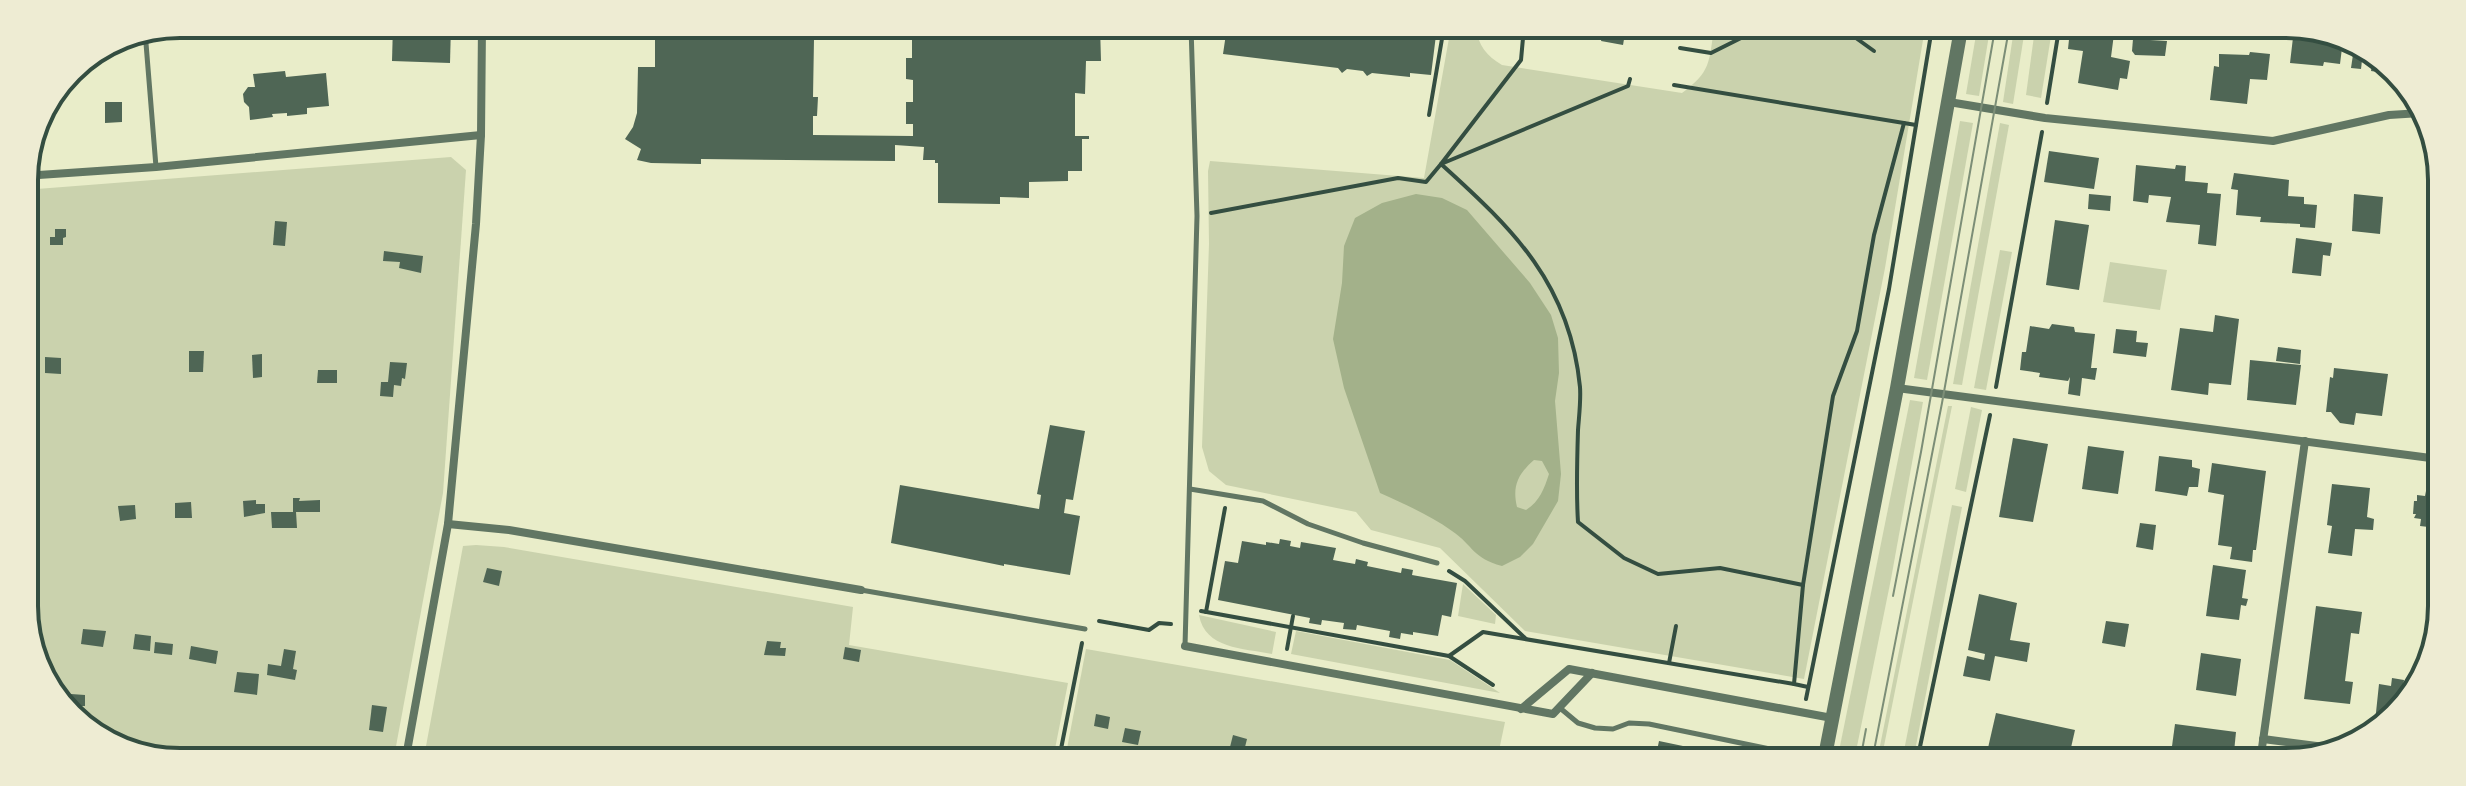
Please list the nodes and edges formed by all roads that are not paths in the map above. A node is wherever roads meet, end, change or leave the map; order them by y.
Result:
1 (482, 38) edge
2 (1191, 38) edge
3 (1960, 38) edge
4 (146, 42) edge
5 (1949, 102) junction
6 (2411, 114) edge
7 (481, 135) junction
8 (156, 167) junction
9 (38, 175) edge
10 (1897, 388) junction
11 (2305, 441) junction
12 (2428, 458) edge
13 (1190, 489) junction
14 (448, 524) junction
15 (1437, 563) road end
16 (861, 590) joint
17 (1085, 629) road end
18 (1185, 646) joint
19 (1592, 673) junction
20 (1560, 707) junction
21 (1521, 709) junction
22 (1832, 718) junction
23 (2263, 739) junction
24 (2312, 745) edge
25 (408, 748) edge
26 (1766, 748) edge
27 (1826, 748) edge
28 (2262, 748) edge

1 - 7 street
2 - 13 lane
3 - 5 street
4 - 8 lane
5 - 6 street
5 - 10 street
7 - 8 street
7 - 14 street
8 - 9 street
10 - 11 street
10 - 22 street
11 - 12 street
11 - 23 street
13 - 15 lane
13 - 18 lane
14 - 16 street
14 - 25 street
16 - 17 lane
18 - 21 street
19 - 20 street
19 - 21 street
19 - 22 street
20 - 21 street
20 - 26 lane
22 - 27 street
23 - 24 street
23 - 28 street

